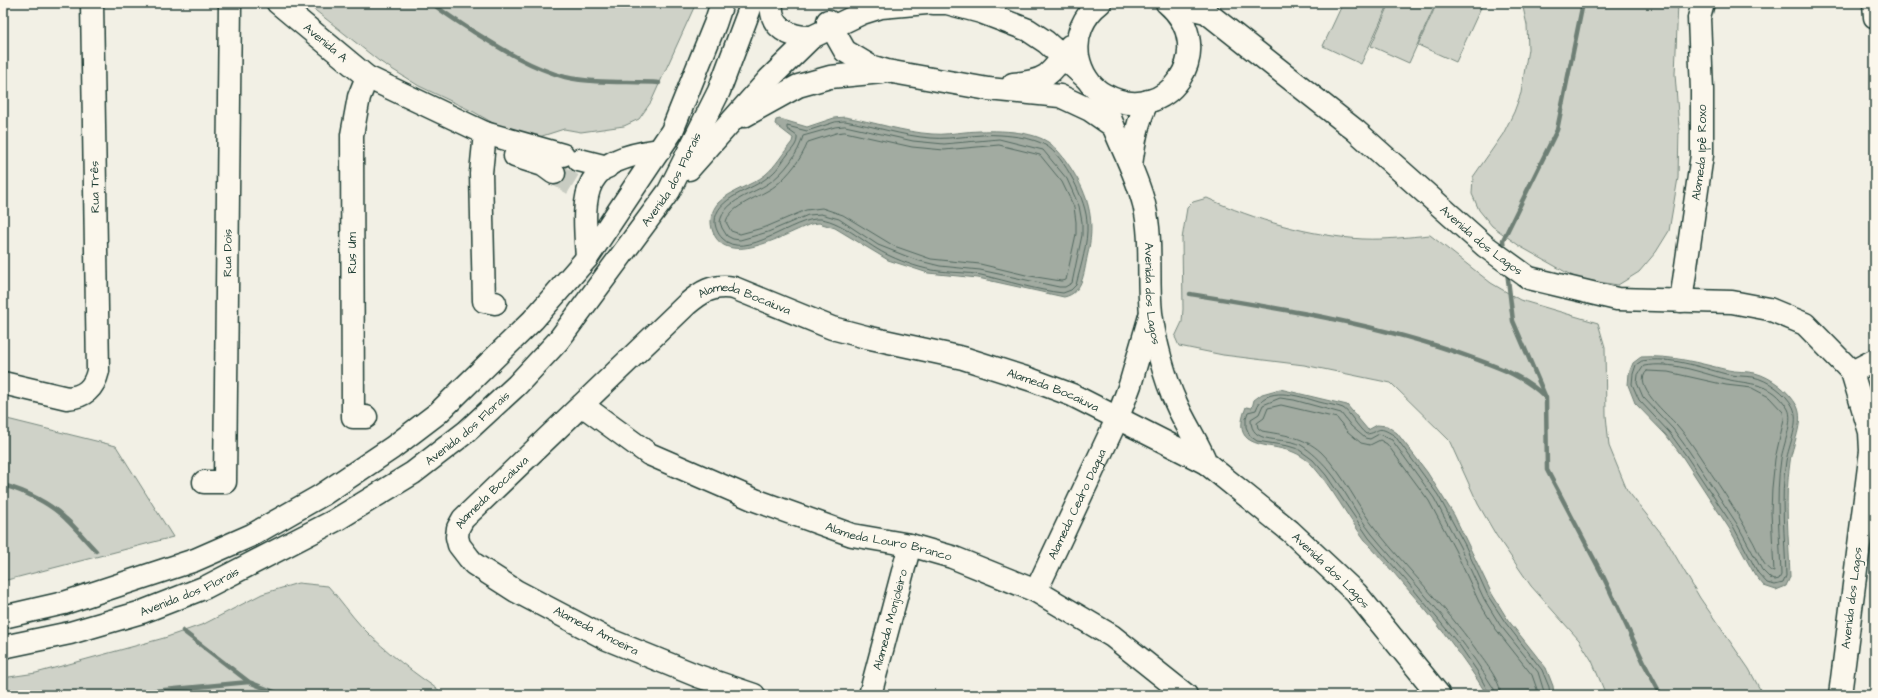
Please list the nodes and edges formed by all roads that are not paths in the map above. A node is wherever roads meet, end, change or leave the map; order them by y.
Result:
1 (92, 3) edge
2 (230, 3) edge
3 (278, 3) edge
4 (722, 3) edge
5 (752, 3) edge
6 (772, 3) edge
7 (916, 3) edge
8 (933, 3) edge
9 (1100, 3) edge
10 (1167, 3) edge
11 (1703, 3) edge
12 (1874, 3) edge
13 (1875, 17) edge
14 (826, 28) edge
15 (1079, 33) junction
16 (1063, 58) junction
17 (887, 71) junction
18 (830, 77) junction
19 (378, 81) junction
20 (1095, 87) junction
21 (988, 89) junction
22 (1148, 101) junction
23 (1113, 126) junction
24 (484, 139) junction
25 (660, 150) junction
26 (704, 152) junction
27 (1132, 165) junction
28 (607, 167) junction
29 (669, 191) junction
30 (587, 258) junction
31 (1682, 301) junction
32 (495, 303) dead end
33 (1151, 313) junction
34 (533, 320) junction
35 (558, 341) junction
36 (1875, 360) edge
37 (1852, 372) junction
38 (3, 383) edge
39 (1875, 404) edge
40 (582, 405) junction
41 (366, 417) dead end
42 (1118, 417) junction
43 (1870, 432) junction
44 (1206, 463) junction
45 (1871, 477) edge
46 (204, 482) dead end
47 (457, 537) joint
48 (910, 545) junction
49 (1036, 592) junction
50 (3, 617) edge
51 (3, 646) edge
52 (743, 694) edge
53 (870, 695) edge
54 (1186, 695) edge
55 (1439, 695) edge
56 (1840, 695) edge

1 - 38 street, Rua Três
2 - 46 street, Rua Dois
3 - 19 street, Avenida A
4 - 25 street, Avenida dos Florais
5 - 29 street, Avenida dos Florais
6 - 14 street
7 - 14 street
8 - 16 street
9 - 15 street, Avenida dos Lagos
10 - 22 street, Avenida dos Lagos
10 - 31 street, Avenida dos Lagos
11 - 31 street, Alameda Ipê Roxo
12 - 13 street
14 - 17 street
14 - 18 street
14 - 26 street
15 - 16 street
15 - 20 street, Avenida dos Lagos
16 - 20 street
16 - 21 street
17 - 18 street
17 - 21 street
18 - 26 street
19 - 24 street
19 - 24 street, Avenida A
19 - 41 street, Rus Um
20 - 22 street, Avenida dos Lagos
20 - 23 street, Avenida dos Lagos
21 - 23 street
22 - 27 street, Avenida dos Lagos
23 - 27 street, Avenida dos Lagos
24 - 28 street
24 - 32 street
25 - 28 street
25 - 30 street, Avenida dos Florais
26 - 29 street
27 - 33 street, Avenida dos Lagos
28 - 30 street
29 - 35 street, Avenida dos Florais
30 - 34 street, Avenida dos Florais
31 - 37 street, Avenida dos Lagos
33 - 42 street, Alameda Cedro Dagua
33 - 44 street, Avenida dos Lagos
34 - 35 street
34 - 50 street, Avenida dos Florais
35 - 51 street, Avenida dos Florais
36 - 37 street
37 - 43 street, Avenida dos Lagos
39 - 43 street
40 - 42 street, Alameda Bocaiuva
40 - 47 street, Alameda Bocaiuva
40 - 48 street, Alameda Louro Branco
42 - 44 street, Avenida dos Lagos
42 - 49 street, Alameda Cedro Dagua
43 - 45 street, Avenida dos Lagos
44 - 55 street, Avenida dos Lagos
45 - 56 street, Avenida dos Lagos
47 - 52 street, Alameda Amoeira
48 - 49 street, Alameda Louro Branco
48 - 53 street, Alameda Monjoleiro
49 - 54 street, Alameda Louro Branco

